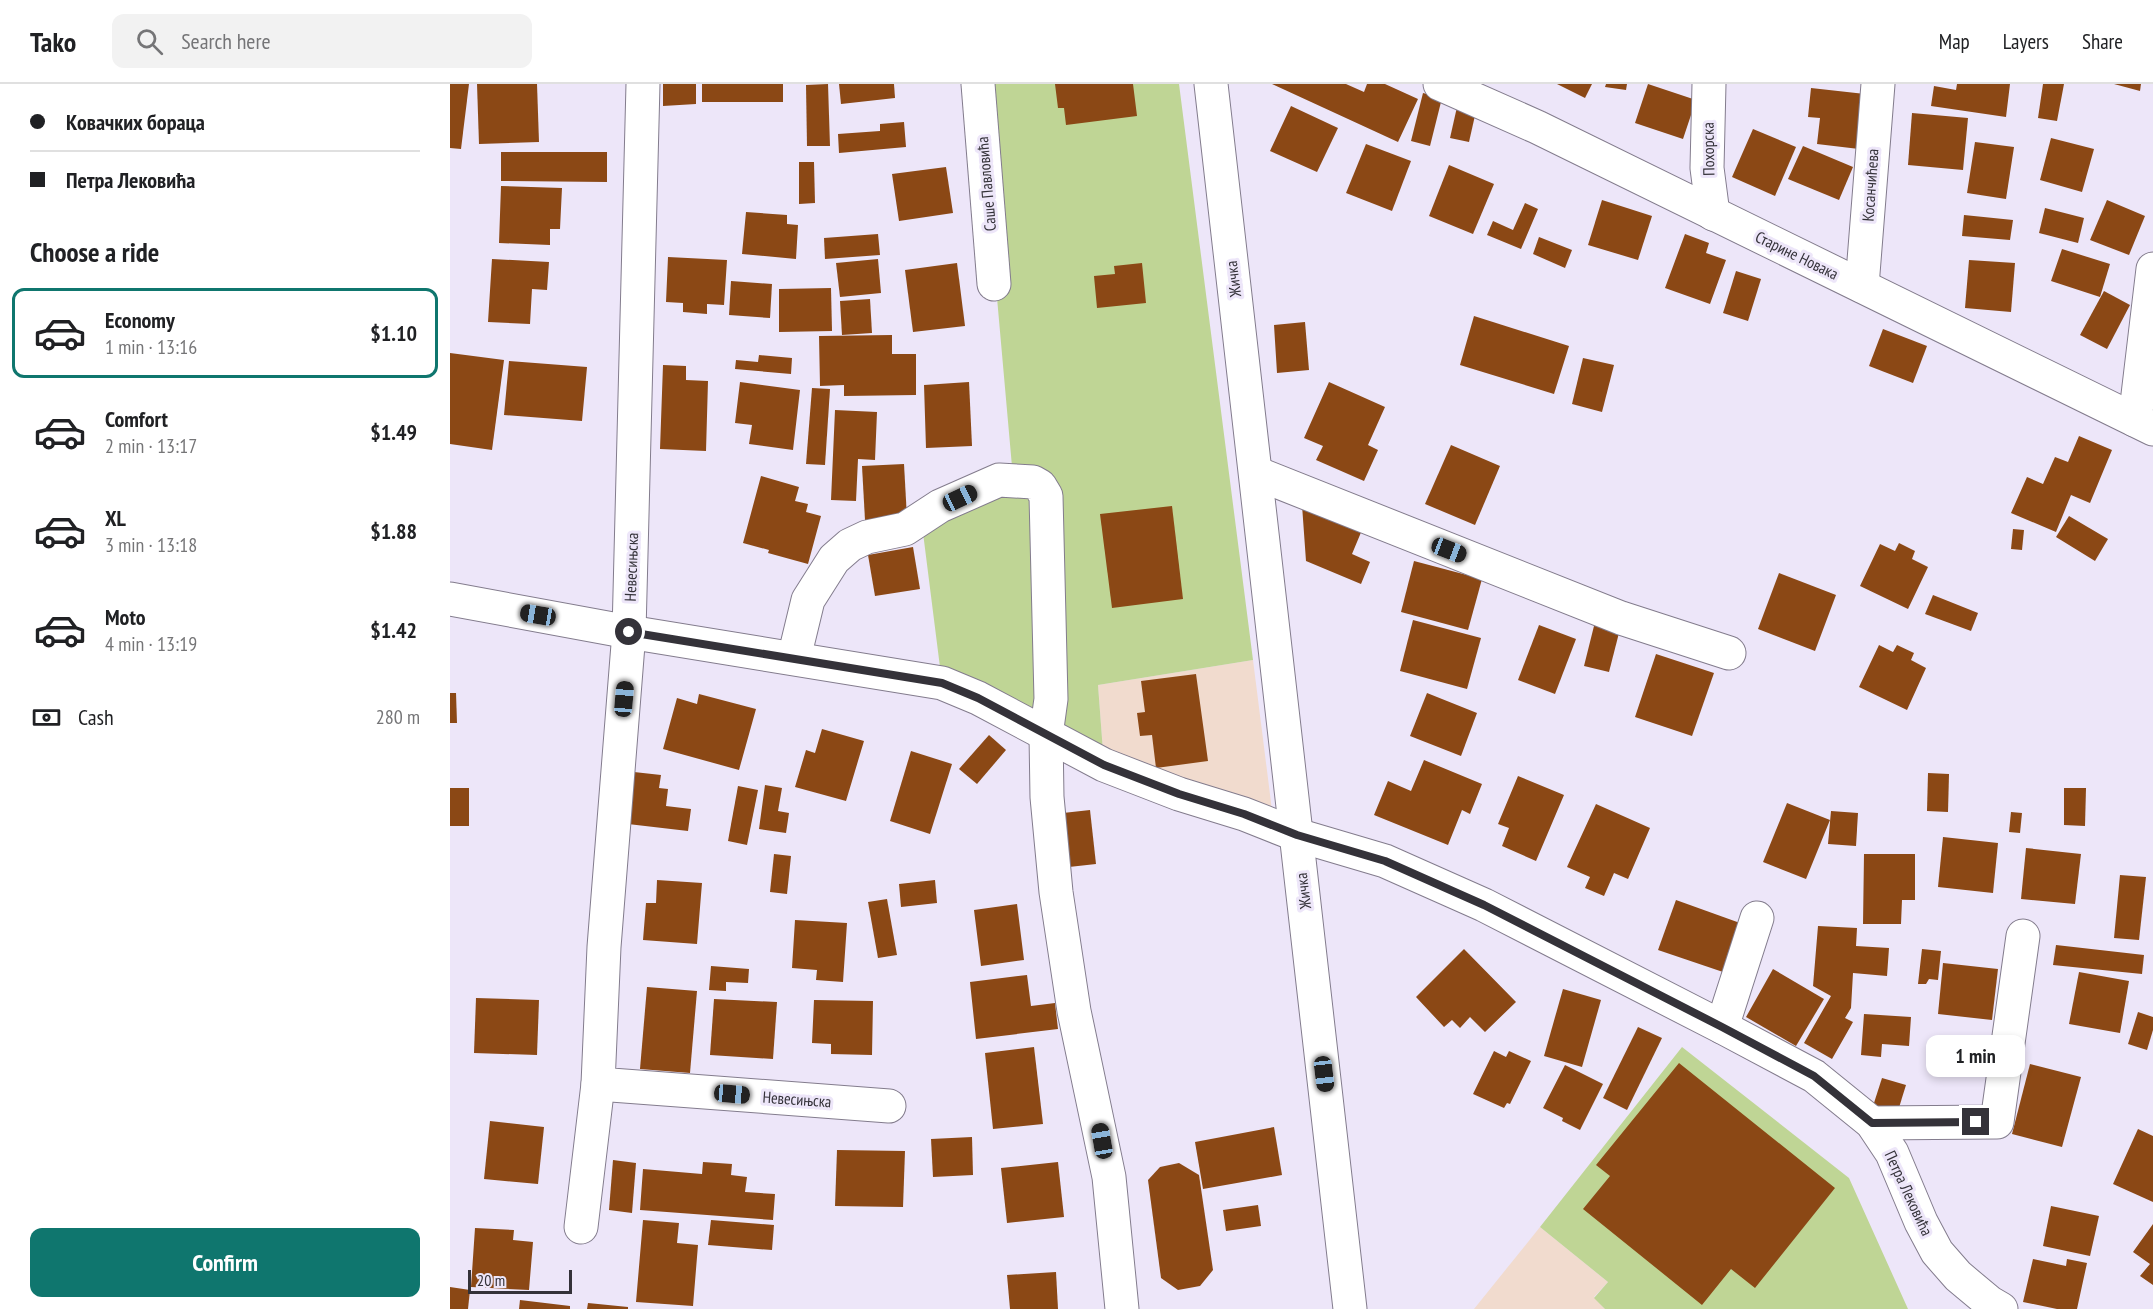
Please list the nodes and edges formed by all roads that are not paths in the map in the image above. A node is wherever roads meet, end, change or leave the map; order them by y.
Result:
1 (643, 84) edge
2 (978, 84) edge
3 (1210, 84) edge
4 (1440, 84) edge
5 (1708, 84) edge
6 (1878, 84) edge
7 (1489, 94) edge
8 (1713, 214) junction
9 (2153, 269) edge
10 (994, 284) dead end
11 (1862, 286) junction
12 (2144, 425) edge
13 (1256, 473) junction
14 (450, 599) edge
15 (629, 632) junction
16 (1729, 653) dead end
17 (794, 658) junction
18 (1046, 735) junction
19 (1297, 835) junction
20 (1757, 918) dead end
21 (2024, 936) dead end
22 (1722, 1027) junction
23 (598, 1084) junction
24 (889, 1106) dead end
25 (1872, 1123) junction
26 (581, 1227) dead end
27 (1122, 1309) edge
28 (1350, 1309) edge
29 (2001, 1309) edge

1 - 15 street, Невесињска
2 - 10 street, Саше Павловића
3 - 13 street, Жичка
4 - 7 street, Старине Новака
5 - 8 street, Похорска
6 - 11 street, Косанчићева
7 - 8 street, Старине Новака
8 - 11 street, Старине Новака
9 - 12 street
11 - 12 street, Старине Новака
13 - 16 street
13 - 19 street, Жичка
14 - 15 street, Петра Лековића
15 - 17 street, Петра Лековића
15 - 23 street, Невесињска
17 - 18 street, Петра Лековића
17 - 18 street
18 - 19 street, Петра Лековића
18 - 27 street
19 - 22 street, Петра Лековића
19 - 28 street, Жичка
20 - 22 street
21 - 25 street, Петра Лековића
22 - 25 street, Петра Лековића
23 - 24 street, Невесињска
23 - 26 street, Невесињска
25 - 29 street, Петра Лековића

